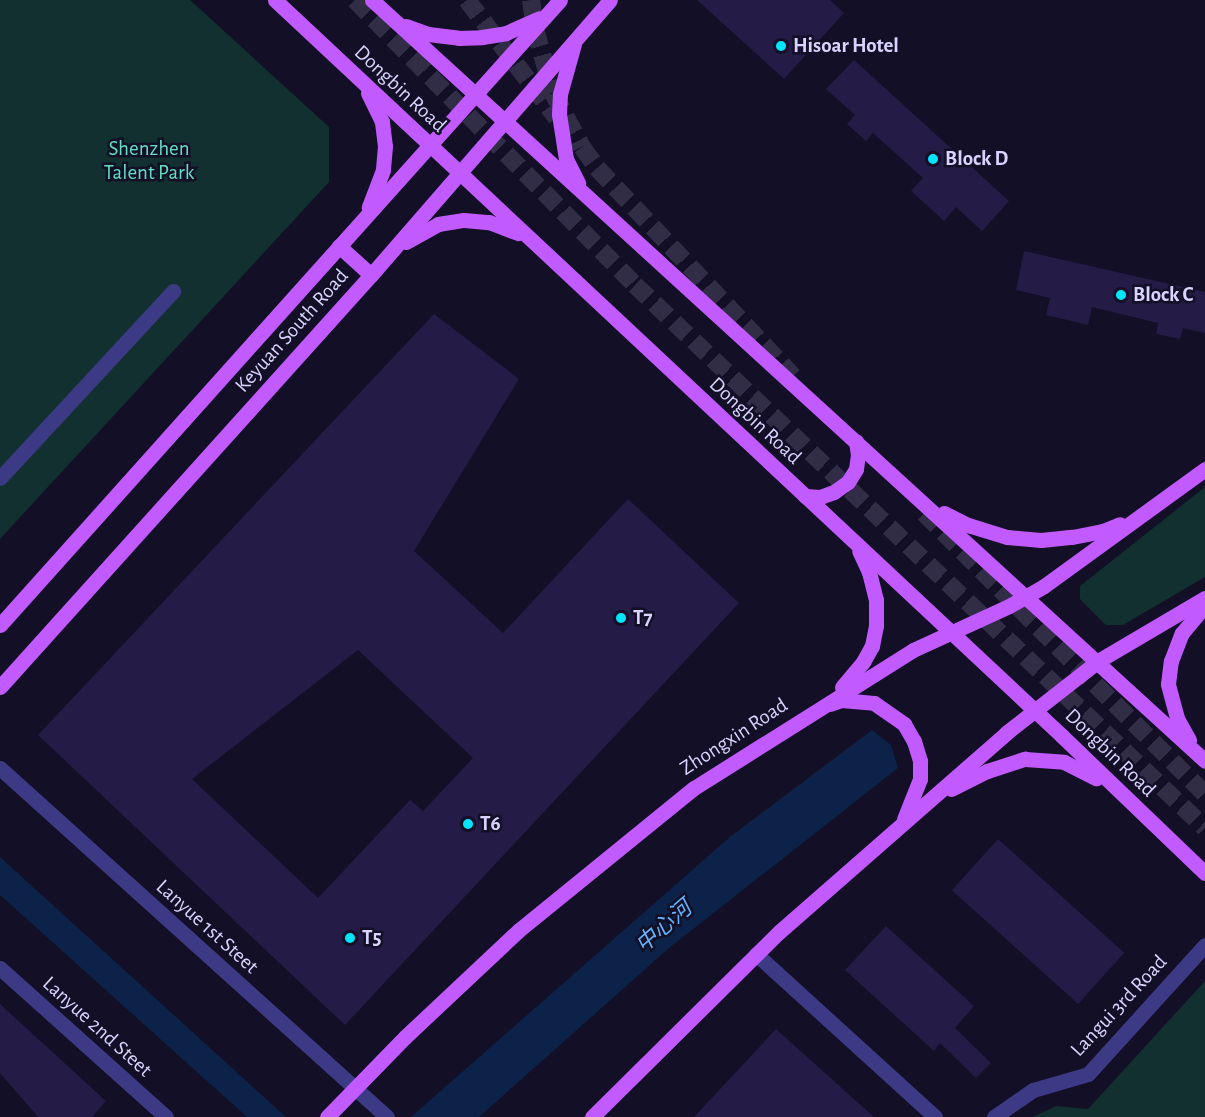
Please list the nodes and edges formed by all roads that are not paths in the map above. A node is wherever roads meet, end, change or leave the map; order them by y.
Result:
1 (275, 0) edge
2 (372, 0) edge
3 (560, 0) edge
4 (610, 0) edge
5 (549, 12) junction
6 (399, 24) junction
7 (576, 37) junction
8 (358, 78) junction
9 (475, 94) junction
10 (504, 120) junction
11 (430, 145) junction
12 (459, 173) junction
13 (582, 191) junction
14 (363, 219) junction
15 (534, 242) junction
16 (339, 246) junction
17 (393, 250) junction
18 (371, 275) junction
19 (173, 291) dead end
20 (856, 441) junction
21 (1205, 469) edge
22 (0, 478) edge
23 (805, 496) junction
24 (927, 505) junction
25 (1140, 516) junction
26 (855, 542) junction
27 (1026, 595) junction
28 (1205, 598) edge
29 (1205, 606) edge
30 (0, 625) edge
31 (950, 632) junction
32 (1098, 661) junction
33 (0, 687) edge
34 (821, 706) junction
35 (1034, 710) junction
36 (1201, 757) edge
37 (0, 768) edge
38 (1116, 790) junction
39 (929, 800) junction
40 (901, 826) junction
41 (1205, 873) edge
42 (1205, 945) edge
43 (756, 954) junction
44 (0, 968) edge
45 (354, 1088) junction
46 (331, 1112) edge
47 (166, 1117) edge
48 (387, 1117) edge
49 (592, 1117) edge
50 (935, 1117) edge
51 (994, 1117) edge

1 - 8 main road, Dongbin Road
2 - 6 main road
3 - 5 main road, Keyuan South Road
4 - 7 main road, Keyuan South Road
5 - 6 main road
5 - 9 main road, Keyuan South Road
6 - 9 main road
7 - 10 main road, Keyuan South Road
7 - 13 main road
8 - 11 main road, Dongbin Road
8 - 14 main road
9 - 10 main road
9 - 11 main road, Keyuan South Road
10 - 12 main road, Keyuan South Road
10 - 13 main road
11 - 12 main road, Dongbin Road
11 - 14 main road, Keyuan South Road
12 - 15 main road, Dongbin Road
12 - 17 main road, Keyuan South Road
13 - 20 main road
14 - 16 main road, Keyuan South Road
15 - 17 main road
15 - 23 main road, Dongbin Road
16 - 18 main road
16 - 30 main road, Keyuan South Road
17 - 18 main road, Keyuan South Road
18 - 33 main road, Keyuan South Road
19 - 22 street
20 - 23 main road
20 - 24 main road
21 - 25 main road, Zhongxin Road
23 - 26 main road, Dongbin Road
24 - 25 main road
24 - 27 main road
25 - 27 main road, Zhongxin Road
26 - 31 main road, Dongbin Road
26 - 34 main road
27 - 31 main road, Zhongxin Road
27 - 32 main road
28 - 32 main road
29 - 36 main road
31 - 34 main road, Zhongxin Road
31 - 35 main road, Dongbin Road
32 - 35 main road
32 - 36 main road
34 - 40 main road
34 - 45 main road, Zhongxin Road
35 - 38 main road, Dongbin Road
35 - 39 main road
37 - 45 street, Lanyue 1st Steet
38 - 39 main road
38 - 41 main road, Dongbin Road
39 - 40 main road
40 - 43 main road
42 - 51 street, Langui 3rd Road
43 - 49 main road
43 - 50 street
44 - 47 street, Lanyue 2nd Steet
45 - 46 main road, Zhongxin Road
45 - 48 street, Lanyue 1st Steet

